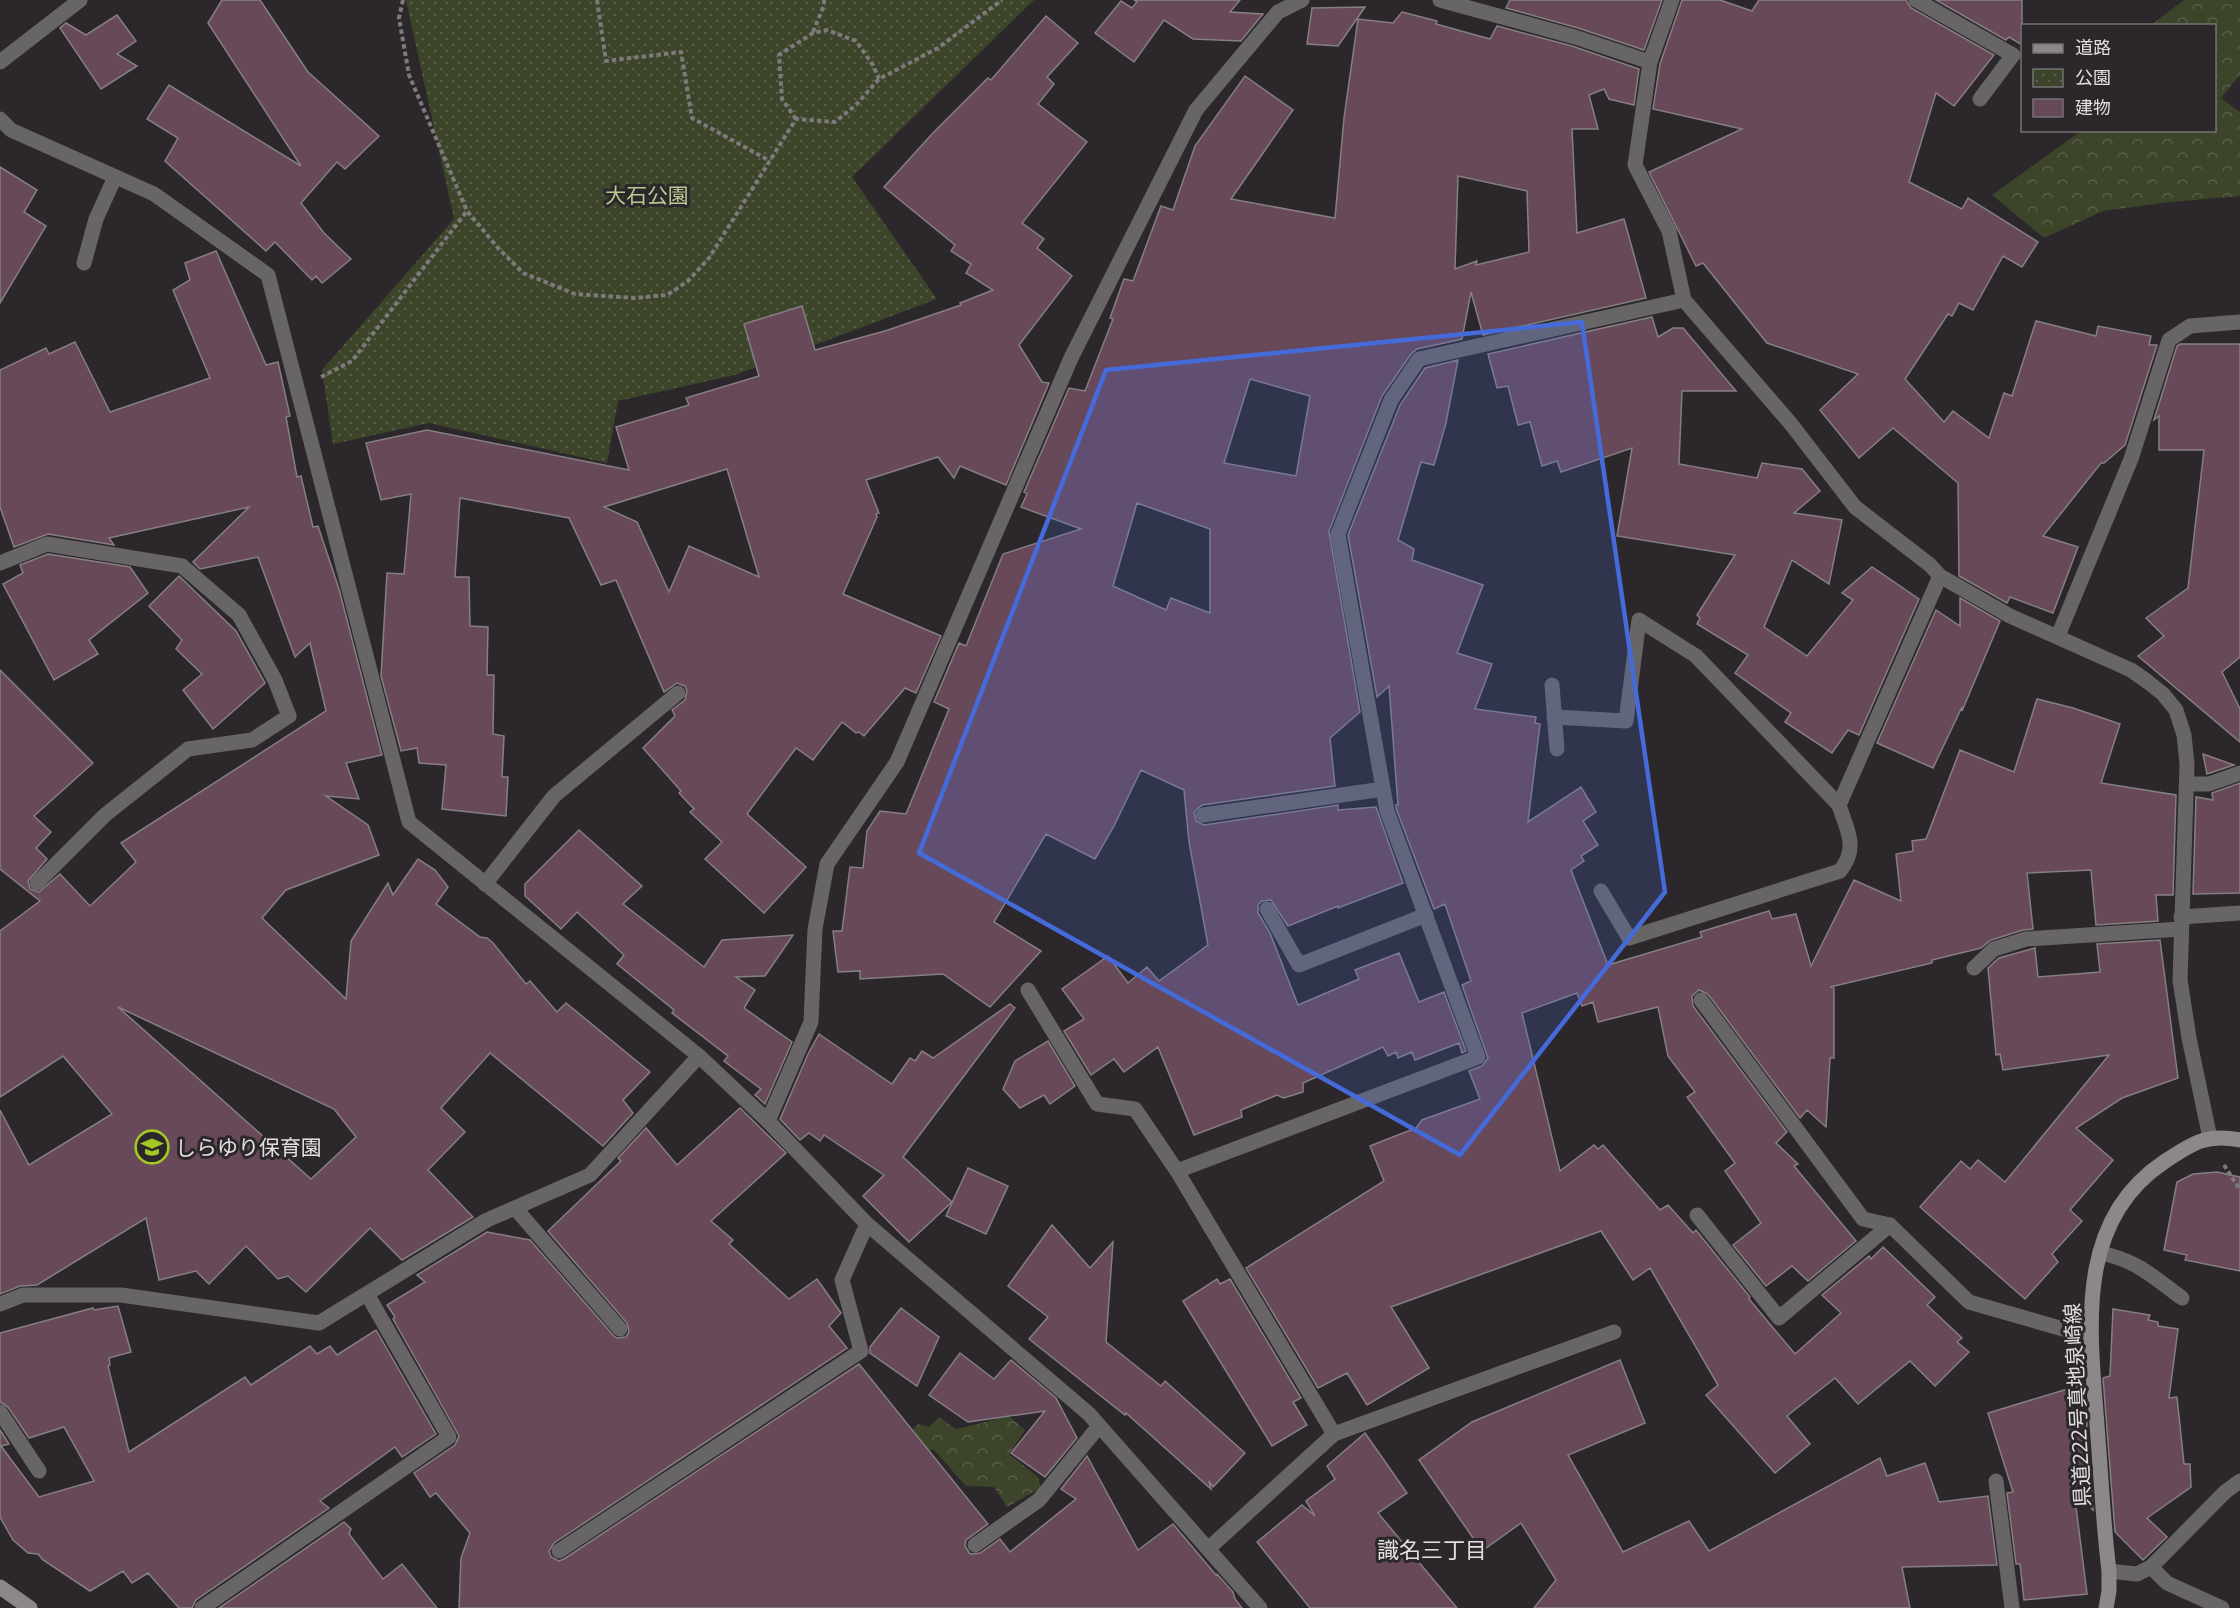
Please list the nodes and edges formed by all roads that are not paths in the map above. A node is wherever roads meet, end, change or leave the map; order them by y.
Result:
1 (80, 0) edge
2 (1302, 0) edge
3 (1440, 0) edge
4 (1672, 0) edge
5 (1916, 0) edge
6 (0, 62) edge
7 (1650, 62) junction
8 (1980, 99) dead end
9 (0, 119) edge
10 (115, 177) junction
11 (84, 263) dead end
12 (1684, 300) junction
13 (2240, 322) edge
14 (0, 563) edge
15 (1940, 576) junction
16 (2058, 636) junction
17 (1552, 685) dead end
18 (678, 693) dead end
19 (1554, 717) junction
20 (1557, 749) dead end
21 (2240, 773) edge
22 (2187, 784) junction
23 (1383, 789) junction
24 (1839, 805) junction
25 (1203, 815) dead end
26 (37, 883) dead end
27 (485, 884) junction
28 (1601, 891) dead end
29 (1267, 909) dead end
30 (2240, 913) edge
31 (1426, 915) junction
32 (2181, 923) junction
33 (1974, 968) dead end
34 (1028, 990) dead end
35 (1701, 1000) dead end
36 (699, 1056) junction
37 (768, 1121) junction
38 (2210, 1138) junction
39 (2240, 1140) edge
40 (1177, 1170) junction
41 (515, 1208) junction
42 (1697, 1215) dead end
43 (867, 1224) junction
44 (1890, 1225) junction
45 (2100, 1253) junction
46 (367, 1294) junction
47 (2182, 1298) dead end
48 (0, 1304) edge
49 (620, 1329) dead end
50 (1614, 1332) dead end
51 (2091, 1337) junction
52 (0, 1412) edge
53 (1100, 1426) junction
54 (1334, 1434) junction
55 (39, 1471) dead end
56 (1996, 1481) dead end
57 (2240, 1481) edge
58 (975, 1545) dead end
59 (1208, 1549) junction
60 (559, 1551) dead end
61 (2151, 1567) junction
62 (2109, 1571) junction
63 (0, 1587) edge
64 (30, 1608) edge
65 (202, 1608) edge
66 (1260, 1608) edge
67 (2012, 1608) edge
68 (2106, 1608) edge
69 (2222, 1608) edge

1 - 6 street
2 - 37 street
3 - 7 street
4 - 7 street
5 - 8 street
7 - 12 street
9 - 10 street
10 - 11 street
10 - 27 street
12 - 15 street
12 - 23 street
13 - 16 street
14 - 26 street
15 - 16 street
15 - 24 street
16 - 22 street
17 - 19 street
18 - 27 street
19 - 20 street
19 - 24 street
21 - 22 street
22 - 32 street
23 - 25 street
23 - 31 street
24 - 28 street
27 - 36 street
29 - 31 street
30 - 32 street
31 - 40 street
32 - 33 street
32 - 38 street
34 - 40 street
35 - 44 street
36 - 37 street
36 - 41 street
37 - 43 street
38 - 39 main road, 県道222号真地泉崎線
38 - 45 main road, 県道222号真地泉崎線
40 - 54 street
41 - 46 street
41 - 49 street
42 - 44 street
43 - 53 street
43 - 60 street
44 - 51 street
45 - 47 street
45 - 51 main road, 県道222号真地泉崎線
46 - 48 street
46 - 65 street
50 - 54 street
51 - 62 main road, 県道222号真地泉崎線
52 - 55 street
53 - 58 street
53 - 59 street
54 - 59 street
56 - 67 street
57 - 61 street
59 - 66 street
61 - 62 street
61 - 69 street
62 - 68 main road, 県道222号真地泉崎線
63 - 64 main road

